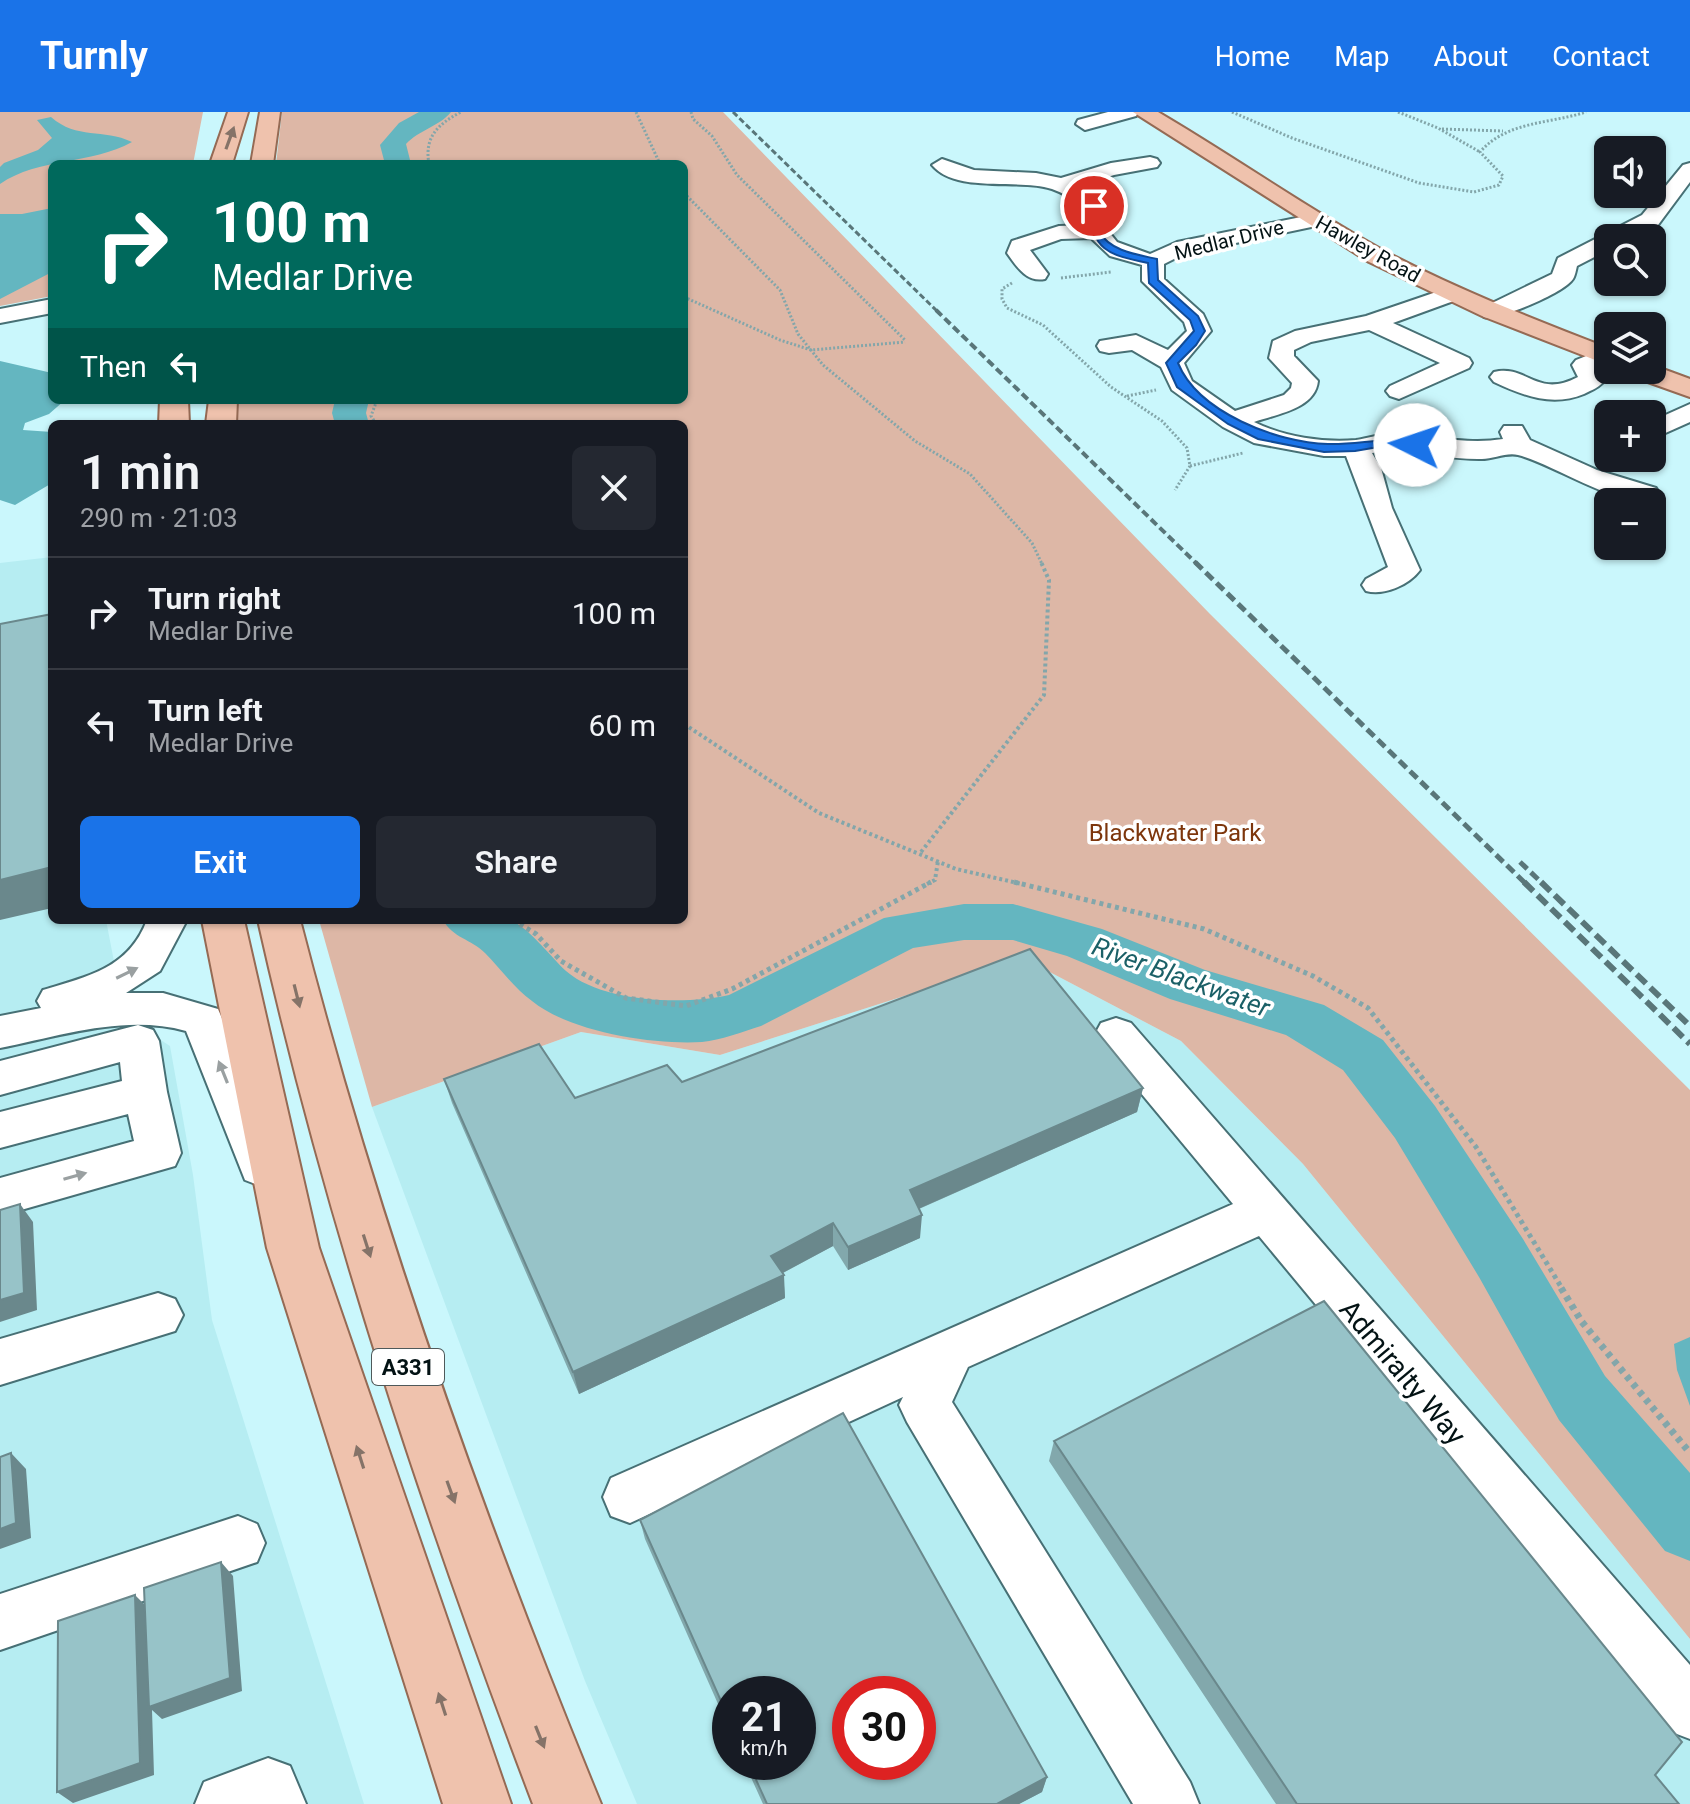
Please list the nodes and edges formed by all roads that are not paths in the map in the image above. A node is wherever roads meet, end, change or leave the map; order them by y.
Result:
1 (238, 112) edge
2 (270, 112) edge
3 (1129, 112) edge
4 (1143, 112) edge
5 (1085, 124) dead end
6 (222, 160) edge
7 (263, 160) edge
8 (1150, 163) dead end
9 (1690, 169) edge
10 (1061, 185) junction
11 (956, 197) dead end
12 (1316, 220) junction
13 (1642, 224) edge
14 (1095, 231) junction
15 (1594, 248) edge
16 (1153, 261) junction
17 (1063, 278) dead end
18 (1451, 294) junction
19 (48, 312) edge
20 (48, 312) edge
21 (1492, 312) junction
22 (0, 316) edge
23 (1372, 322) junction
24 (0, 327) edge
25 (1109, 346) dead end
26 (1594, 351) edge
27 (1594, 361) edge
28 (1172, 363) junction
29 (1503, 377) dead end
30 (1666, 380) edge
31 (1690, 389) edge
32 (1399, 391) dead end
33 (1690, 412) edge
34 (1232, 421) junction
35 (1666, 424) edge
36 (1355, 448) junction
37 (1626, 488) edge
38 (1377, 585) dead end
39 (165, 924) edge
40 (224, 924) edge
41 (280, 924) edge
42 (0, 1015) edge
43 (0, 1032) edge
44 (1116, 1034) dead end
45 (0, 1078) edge
46 (144, 1082) junction
47 (0, 1130) edge
48 (0, 1197) edge
49 (1266, 1211) junction
50 (293, 1248) junction
51 (158, 1315) dead end
52 (950, 1351) junction
53 (0, 1362) edge
54 (630, 1497) dead end
55 (238, 1543) dead end
56 (0, 1622) edge
57 (1690, 1710) edge
58 (226, 1804) edge
59 (275, 1804) edge
60 (477, 1804) edge
61 (567, 1804) edge
62 (1168, 1804) edge

6 -> 1 main road
2 - 7 main road
3 - 5 street
4 - 12 main road, Hawley Road
8 - 10 street
9 - 13 street
10 - 11 street
10 - 14 street
12 - 16 street, Medlar Drive
12 - 18 main road, Hawley Road
14 - 16 street
14 - 17 street
15 - 21 street
16 - 28 street, Medlar Drive
18 - 21 main road, Hawley Road
18 - 23 street
19 - 22 street
20 - 24 street
21 - 26 main road, Hawley Road
23 - 32 street
23 - 34 street
25 - 28 street
27 - 29 street
28 - 34 street
30 - 31 main road
33 - 35 street
34 - 36 street
36 - 37 street
36 - 38 street
42 -> 39 street
40 - 50 main road, A331
41 -> 61 main road, A331
50 -> 43 street
44 - 49 street, Admiralty Way
45 - 46 street
46 - 47 street
48 -> 46 street
49 - 52 street
49 - 57 street, Admiralty Way
60 -> 50 main road, A331
51 - 53 street
52 - 54 street
52 - 62 street
55 - 56 street
58 - 59 street

